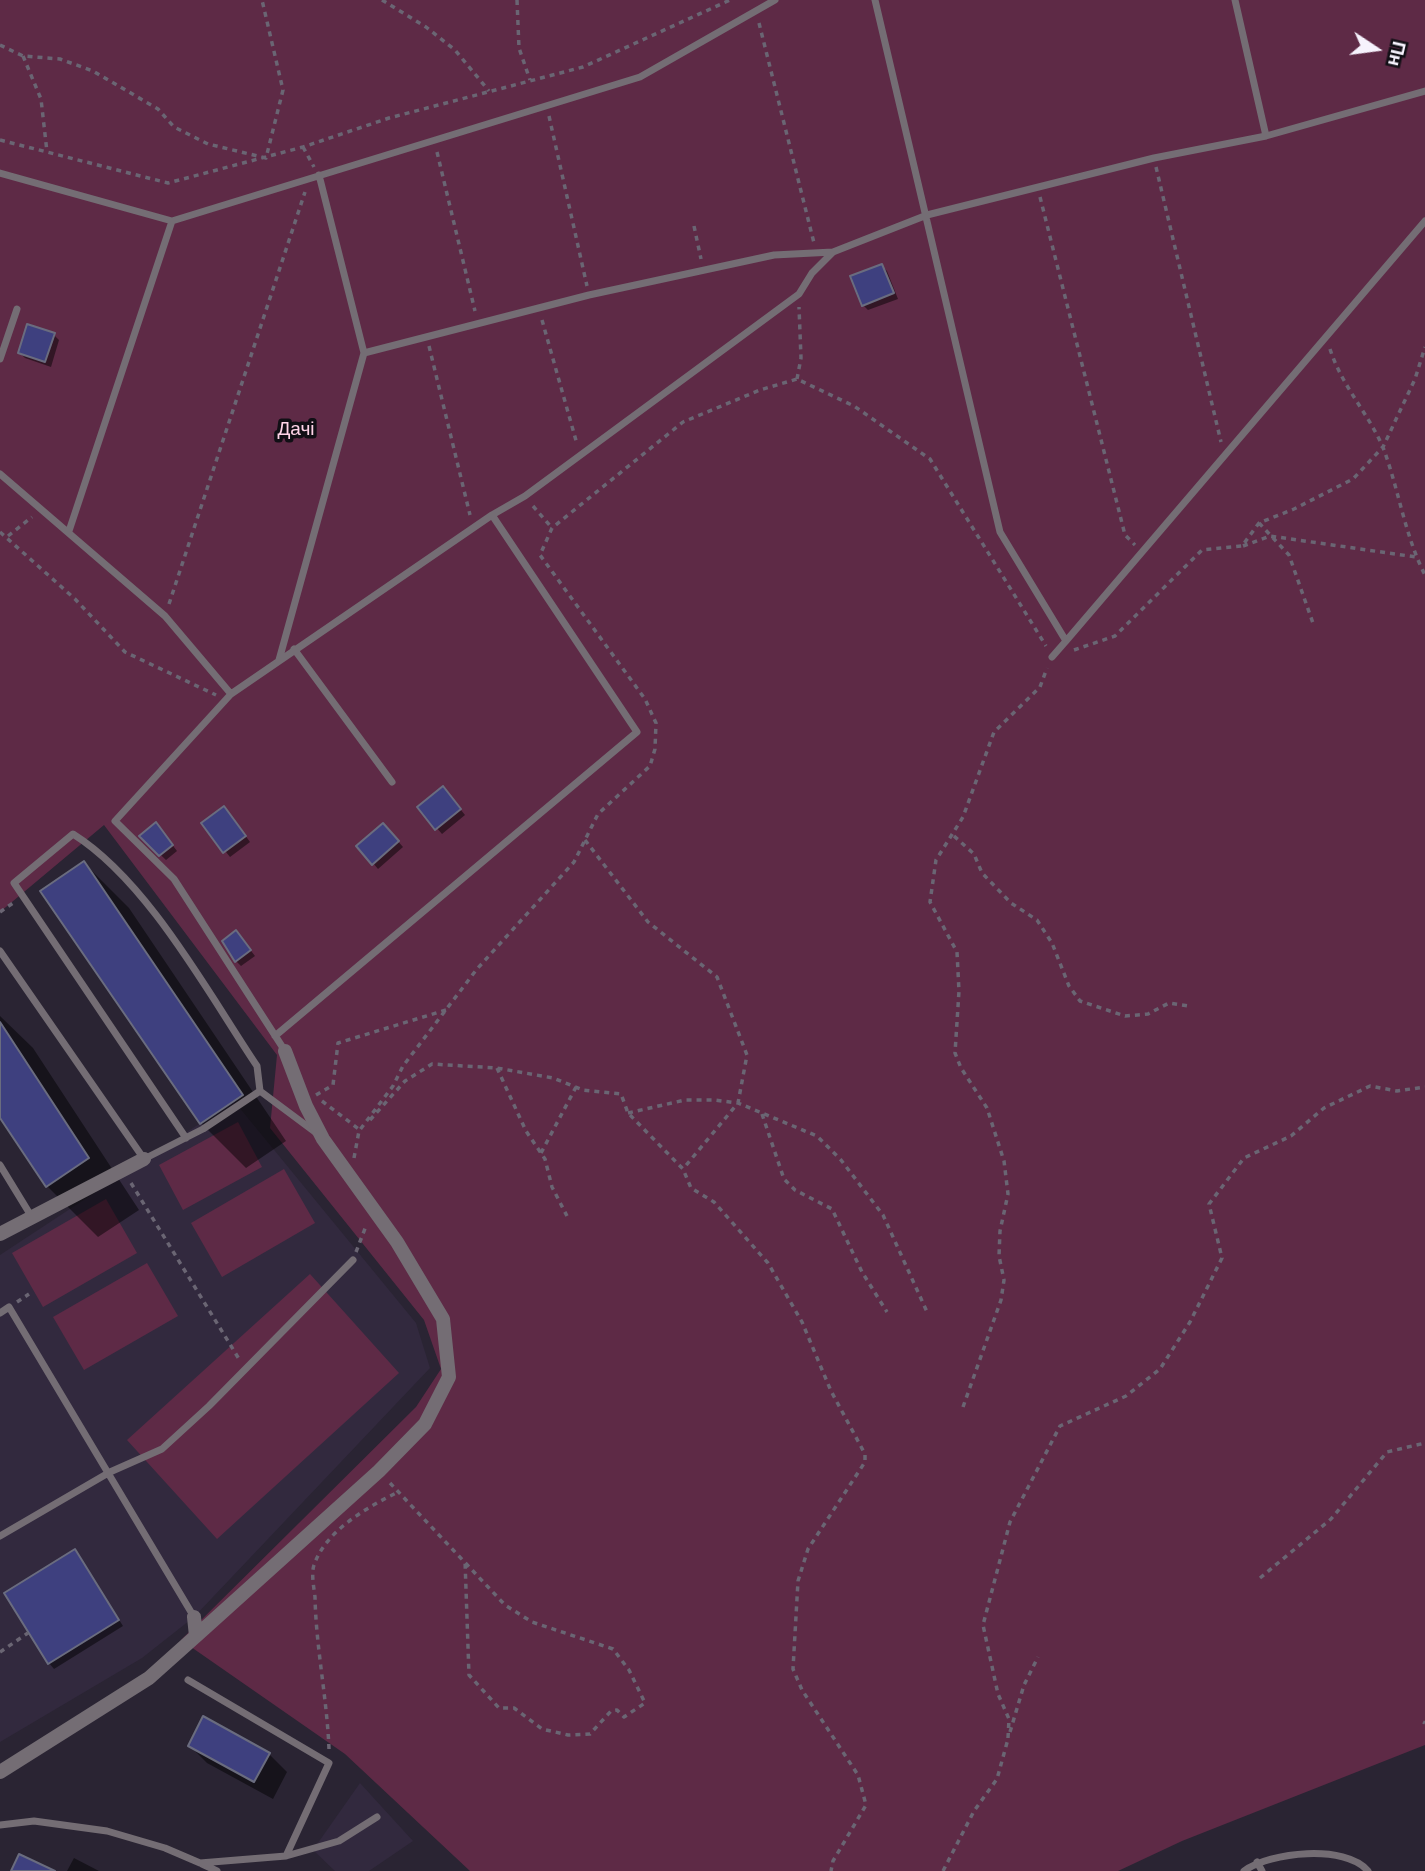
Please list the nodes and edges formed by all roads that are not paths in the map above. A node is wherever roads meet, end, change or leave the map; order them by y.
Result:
1 (775, 0) edge
2 (875, 0) edge
3 (1234, 0) edge
4 (1425, 91) edge
5 (1266, 136) junction
6 (0, 173) edge
7 (319, 175) junction
8 (927, 215) junction
9 (1425, 221) edge
10 (172, 222) junction
11 (833, 252) junction
12 (17, 309) dead end
13 (364, 353) junction
14 (0, 359) edge
15 (0, 474) edge
16 (492, 515) junction
17 (69, 531) junction
18 (1066, 641) junction
19 (294, 649) junction
20 (1052, 657) road end
21 (279, 660) junction
22 (230, 694) junction
23 (392, 782) dead end
24 (0, 951) edge
25 (275, 1036) junction
26 (285, 1051) joint
27 (260, 1091) junction
28 (186, 1138) junction
29 (323, 1139) junction
30 (144, 1159) junction
31 (0, 1165) edge
32 (33, 1219) junction
33 (0, 1234) edge
34 (353, 1260) road end
35 (0, 1313) edge
36 (110, 1472) junction
37 (0, 1536) edge
38 (194, 1617) joint
39 (195, 1636) junction
40 (188, 1680) dead end
41 (0, 1772) edge
42 (377, 1817) dead end
43 (0, 1825) edge
44 (286, 1856) junction
45 (1256, 1862) junction
46 (200, 1863) junction
47 (217, 1871) edge
48 (1244, 1871) edge
49 (1262, 1871) edge
50 (1368, 1871) edge

1 - 7 lane
2 - 8 lane
3 - 5 lane
4 - 5 lane
5 - 8 lane
6 - 10 lane
7 - 10 lane
7 - 13 lane
8 - 11 lane
8 - 18 lane
9 - 18 lane
10 - 17 lane
11 - 13 lane
11 - 16 lane
12 - 14 lane
13 - 21 lane
15 - 17 lane
16 - 19 lane
16 - 25 lane
17 - 22 lane
18 - 20 lane
19 - 21 lane
19 - 23 lane
21 - 22 lane
22 - 25 lane
24 - 30 lane
25 - 26 lane
26 - 29 street
27 - 28 lane
27 - 28 lane
27 - 29 lane
28 - 30 lane
29 - 39 street
30 - 32 street
31 - 32 lane
32 - 33 street
34 - 36 lane
35 - 36 lane
36 - 37 lane
36 - 38 lane
38 - 39 street
39 - 41 street
40 - 44 lane
42 - 44 lane
43 - 46 lane
44 - 46 lane
45 - 48 lane
45 - 49 lane
45 - 50 lane
46 - 47 lane

